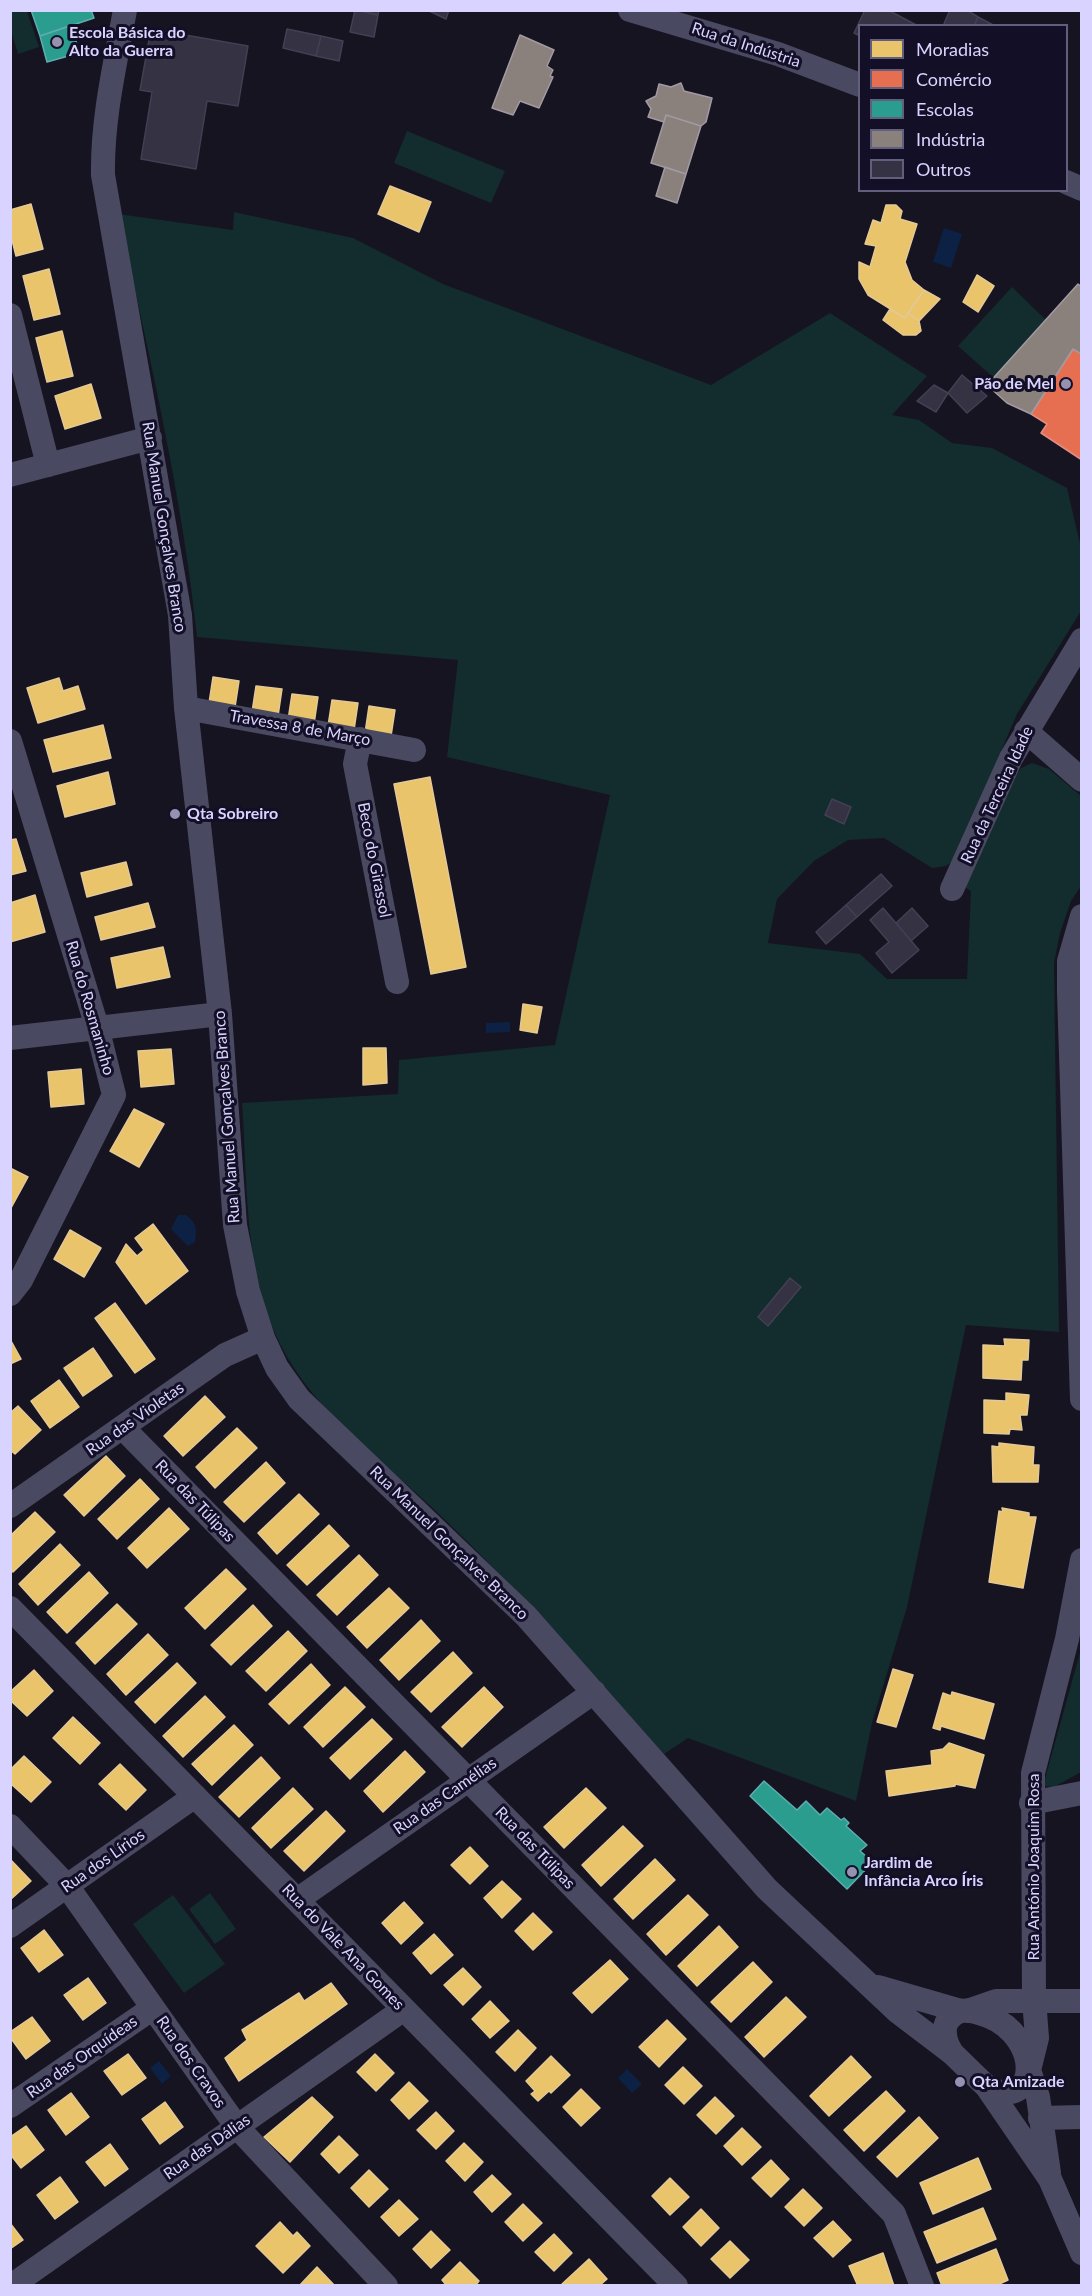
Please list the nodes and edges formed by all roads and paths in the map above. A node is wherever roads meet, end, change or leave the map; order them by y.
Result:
1 (125, 10) edge
2 (630, 10) edge
3 (858, 84) edge
4 (1068, 183) edge
5 (1082, 189) edge
6 (10, 315) edge
7 (150, 438) junction
8 (48, 465) junction
9 (10, 475) edge
10 (1082, 640) edge
11 (186, 708) junction
12 (1026, 731) junction
13 (360, 739) junction
14 (10, 741) edge
15 (414, 750) dead end
16 (1082, 780) edge
17 (952, 889) dead end
18 (1082, 916) edge
19 (397, 982) dead end
20 (220, 1014) junction
21 (97, 1027) junction
22 (10, 1038) edge
23 (10, 1294) edge
24 (263, 1338) junction
25 (1082, 1399) edge
26 (123, 1428) junction
27 (10, 1506) edge
28 (1082, 1560) edge
29 (10, 1608) edge
30 (594, 1692) junction
31 (468, 1780) junction
32 (1082, 1793) edge
33 (195, 1796) junction
34 (1031, 1803) junction
35 (10, 1826) edge
36 (67, 1886) junction
37 (297, 1900) junction
38 (10, 1926) edge
39 (873, 1985) junction
40 (1034, 1999) junction
41 (1082, 2001) edge
42 (153, 2008) junction
43 (404, 2009) junction
44 (964, 2011) junction
45 (952, 2053) junction
46 (1029, 2068) junction
47 (987, 2087) junction
48 (10, 2106) edge
49 (1082, 2117) edge
50 (1040, 2118) junction
51 (237, 2127) junction
52 (1050, 2179) junction
53 (1082, 2253) edge
54 (11, 2286) edge
55 (386, 2286) edge
56 (676, 2286) edge
57 (922, 2286) edge

1 - 7 street, Rua Manuel Gonçalves Branco
2 - 3 street, Rua da Indústria
4 - 5 street
6 - 8 street
7 - 8 street
7 - 11 street, Rua Manuel Gonçalves Branco
8 - 9 street
10 - 12 street, Rua da Terceira Idade
11 - 13 street, Travessa 8 de Março
11 - 20 street, Rua Manuel Gonçalves Branco
12 - 16 street
12 - 17 street, Rua da Terceira Idade
13 - 15 street, Travessa 8 de Março
13 - 19 street, Beco do Girassol
14 - 21 street, Rua do Rosmaninho
18 - 25 street
20 - 21 street
20 - 24 street, Rua Manuel Gonçalves Branco
21 - 22 street
21 - 23 street, Rua do Rosmaninho
24 - 26 street, Rua das Violetas
24 - 30 street, Rua Manuel Gonçalves Branco
26 - 27 street, Rua das Violetas
26 - 31 street, Rua das Túlipas
28 - 34 street, Rua António Joaquim Rosa
29 - 33 street, Rua do Vale Ana Gomes
30 - 31 street, Rua das Camélias
30 - 39 street, Rua Manuel Gonçalves Branco
31 - 37 street, Rua das Camélias
31 - 57 street, Rua das Túlipas
32 - 34 street
33 - 36 street, Rua dos Lírios
33 - 37 street, Rua do Vale Ana Gomes
34 - 40 street, Rua António Joaquim Rosa
35 - 36 street, Rua dos Cravos
36 - 38 street, Rua dos Lírios
36 - 42 street, Rua dos Cravos
37 - 43 street, Rua do Vale Ana Gomes
39 - 44 street, Rua Manuel Gonçalves Branco
39 - 45 street, Rua Manuel Gonçalves Branco
40 - 41 street
40 - 44 street
40 - 46 street, Rua António Joaquim Rosa
42 - 48 street, Rua das Orquídeas
42 - 51 street, Rua dos Cravos
43 - 51 street, Rua das Dálias
43 - 56 street, Rua do Vale Ana Gomes
44 - 45 street
44 - 46 street, Rua Manuel Gonçalves Branco
45 - 47 street, Rua Manuel Gonçalves Branco
46 - 47 street
46 - 50 street, Rua Manuel Gonçalves Branco
47 - 52 street, Rua Manuel Gonçalves Branco
49 - 50 street
50 - 52 street, Rua Manuel Gonçalves Branco
51 - 54 street, Rua das Dálias
51 - 55 street, Rua dos Cravos
52 - 53 street, Rua Manuel Gonçalves Branco

